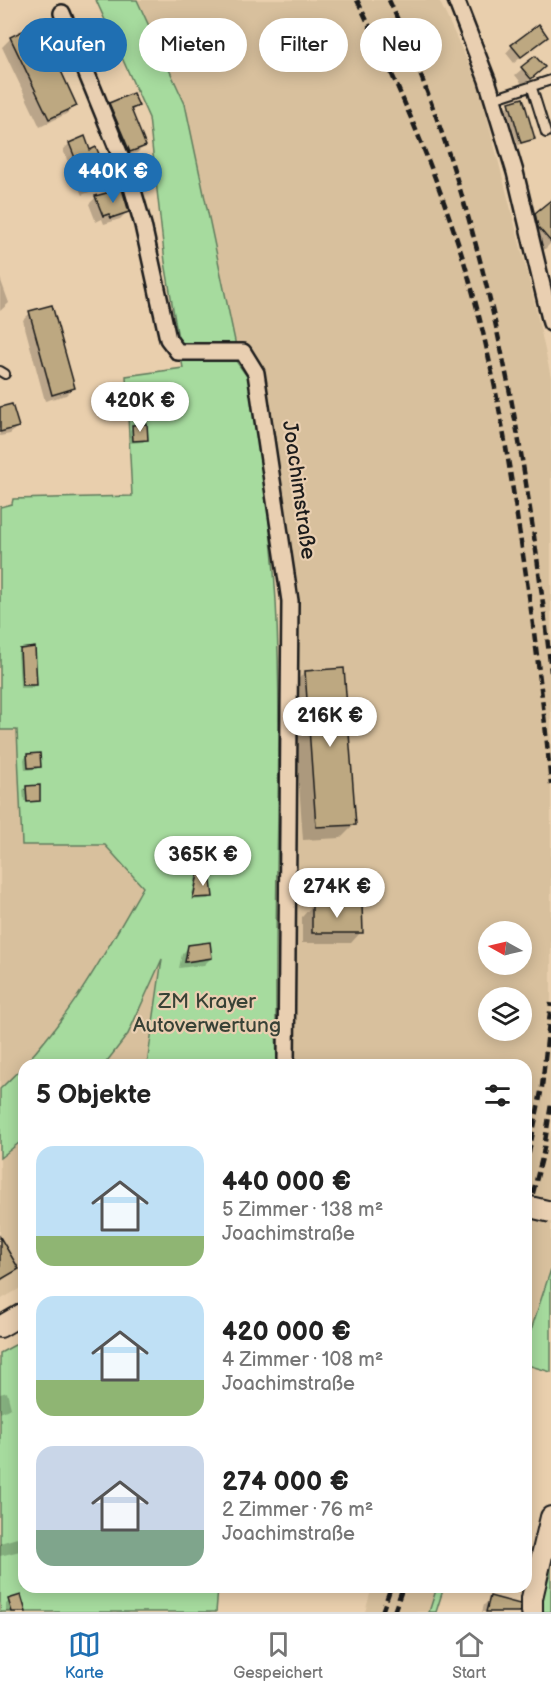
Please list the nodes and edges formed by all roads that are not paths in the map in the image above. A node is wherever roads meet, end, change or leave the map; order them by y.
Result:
1 (460, 3) edge
2 (62, 12) dead end
3 (551, 80) edge
4 (532, 88) junction
5 (493, 99) junction
6 (546, 134) dead end
7 (544, 262) edge
8 (551, 323) edge
9 (286, 1059) edge
10 (532, 1207) edge
11 (551, 1212) edge
12 (18, 1316) edge
13 (0, 1326) edge
14 (551, 1517) edge
15 (532, 1612) edge

1 - 5 street
2 - 9 street, Joachimstraße
3 - 4 lane
4 - 5 lane
4 - 6 lane
5 - 7 street
7 - 8 street
10 - 11 street, bridge
12 - 13 street
14 - 15 street

